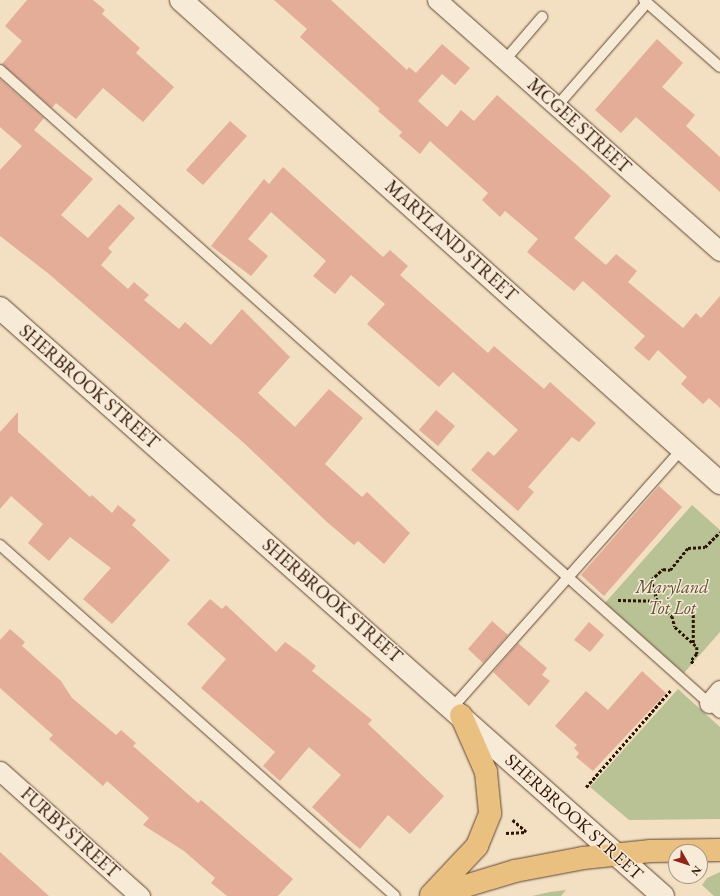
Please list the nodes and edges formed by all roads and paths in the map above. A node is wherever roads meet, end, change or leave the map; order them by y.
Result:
1 (181, 0) edge
2 (437, 0) edge
3 (645, 1) edge
4 (542, 17) dead end
5 (505, 60) junction
6 (720, 67) edge
7 (0, 70) edge
8 (557, 106) junction
9 (720, 251) edge
10 (0, 308) edge
11 (682, 449) junction
12 (720, 483) edge
13 (720, 532) edge
14 (0, 545) edge
15 (568, 577) junction
16 (657, 601) junction
17 (598, 604) junction
18 (693, 611) dead end
19 (693, 643) junction
20 (695, 664) dead end
21 (681, 678) junction
22 (716, 702) edge
23 (457, 711) junction
24 (0, 771) edge
25 (586, 787) dead end
26 (720, 850) edge
27 (616, 854) junction
28 (140, 896) edge
29 (395, 896) edge
30 (431, 896) edge
31 (663, 896) edge

1 - 11 main road, MARYLAND STREET
2 - 5 street, MCGEE STREET
3 - 6 lane
3 - 8 lane
4 - 5 lane
5 - 8 street, MCGEE STREET
7 - 15 lane
8 - 9 street, MCGEE STREET
10 - 23 main road, SHERBROOK STREET
11 - 12 main road, MARYLAND STREET
11 - 15 lane
13 - 16 path
14 - 29 lane
15 - 17 lane
15 - 23 lane
16 - 17 path
16 - 19 path
17 - 21 lane
18 - 19 path
19 - 20 path
21 - 22 lane
21 - 25 path
23 - 27 main road, SHERBROOK STREET
23 - 30 main road
24 - 28 street, FURBY STREET
26 - 27 main road
27 - 30 main road
27 - 31 main road, SHERBROOK STREET

